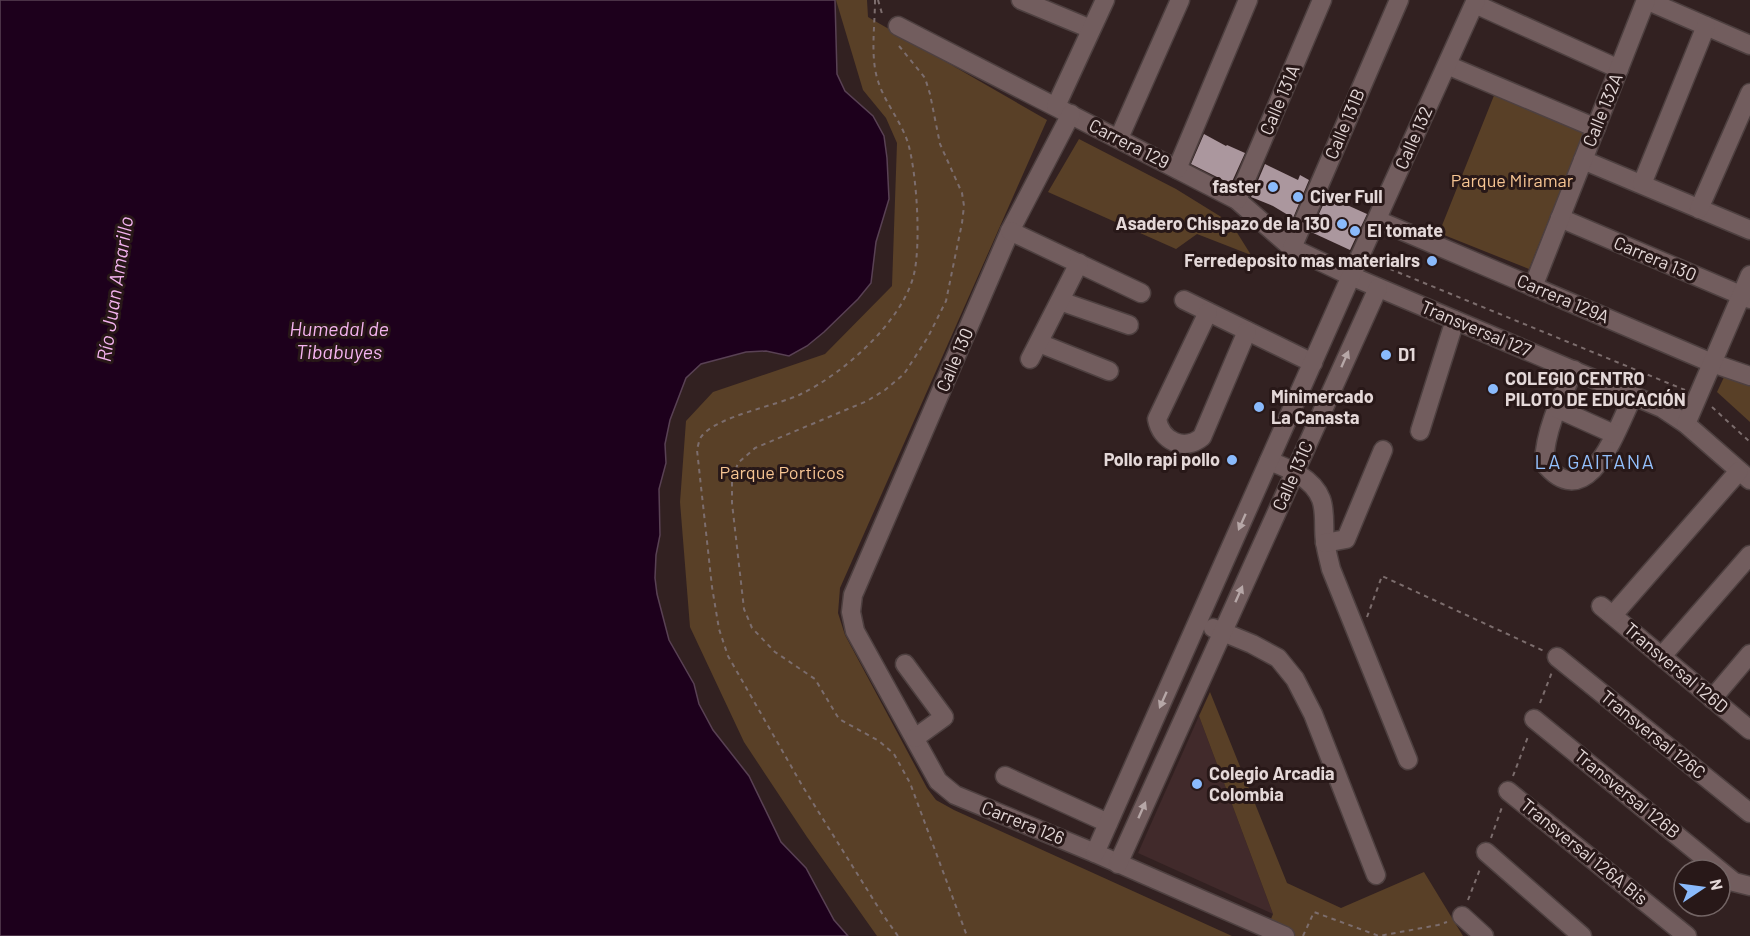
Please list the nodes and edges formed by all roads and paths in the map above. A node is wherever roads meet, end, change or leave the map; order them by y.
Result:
1 (876, 0) edge
2 (1021, 0) edge
3 (1105, 0) edge
4 (1180, 0) edge
5 (1248, 0) edge
6 (1322, 0) edge
7 (1399, 0) edge
8 (1646, 0) edge
9 (1475, 2) edge
10 (1707, 26) junction
11 (892, 28) junction
12 (1091, 29) junction
13 (1750, 45) edge
14 (1447, 65) junction
15 (1619, 69) junction
16 (1750, 93) edge
17 (1064, 110) junction
18 (1596, 128) junction
19 (1119, 138) junction
20 (1583, 159) junction
21 (1177, 169) junction
22 (1642, 184) junction
23 (1237, 200) junction
24 (1699, 208) junction
25 (1560, 218) junction
26 (1377, 220) junction
27 (1750, 230) edge
28 (1011, 231) junction
29 (1292, 248) junction
30 (1360, 257) junction
31 (1079, 263) junction
32 (1750, 275) edge
33 (1351, 276) junction
34 (1533, 287) junction
35 (1378, 288) junction
36 (1141, 293) dead end
37 (1745, 297) edge
38 (1184, 300) dead end
39 (1060, 301) junction
40 (1208, 312) junction
41 (1455, 320) junction
42 (1129, 325) dead end
43 (1247, 331) junction
44 (1039, 343) junction
45 (1030, 360) dead end
46 (1312, 363) junction
47 (1712, 363) junction
48 (1574, 370) junction
49 (1109, 371) dead end
50 (1750, 376) edge
51 (1698, 395) junction
52 (1633, 396) junction
53 (1557, 408) junction
54 (1686, 423) junction
55 (1420, 431) dead end
56 (1614, 434) junction
57 (1750, 442) edge
58 (1383, 450) dead end
59 (1269, 460) junction
60 (1295, 471) junction
61 (1745, 475) edge
62 (1325, 543) junction
63 (1750, 555) edge
64 (851, 612) joint
65 (1198, 621) junction
66 (1222, 632) junction
67 (1359, 640) junction
68 (1750, 654) edge
69 (1662, 656) junction
70 (1557, 657) joint
71 (905, 664) dead end
72 (1712, 699) junction
73 (1534, 719) dead end
74 (1750, 730) edge
75 (915, 738) junction
76 (1408, 760) dead end
77 (1005, 776) dead end
78 (1508, 791) dead end
79 (1750, 813) edge
80 (1108, 824) junction
81 (1486, 852) dead end
82 (1095, 853) junction
83 (1118, 864) junction
84 (1376, 875) dead end
85 (1750, 886) edge
86 (1462, 916) joint
87 (898, 936) edge
88 (967, 936) edge
89 (1285, 936) edge
90 (1303, 936) edge
91 (1484, 936) edge
92 (1582, 936) edge
93 (1687, 936) edge

1 - 11 path
1 - 87 path
2 - 12 street
3 - 12 street, Calle 130
4 - 19 street
5 - 21 street
6 - 23 street, Calle 131A
7 - 29 street, Calle 131B
8 - 10 street
8 - 15 street, Calle 132A
9 - 14 street, Calle 132
9 - 15 street
10 - 13 street
10 - 22 street
11 - 17 street, Carrera 129
11 - 88 path
12 - 17 street, Calle 130
14 - 18 street
14 - 26 street, Calle 132
15 - 18 street, Calle 132A
16 - 24 street
17 - 19 street, Carrera 129
17 - 28 street, Calle 130
18 - 20 street, Calle 132A
19 - 21 street, Carrera 129
20 - 22 street
20 - 25 street, Calle 132A
21 - 23 street, Carrera 129
22 - 24 street
23 - 29 street, Carrera 129
24 - 27 street
25 - 34 street, Calle 132A
25 - 37 street, Carrera 130
26 - 30 street, Calle 132
26 - 34 street, Carrera 129A
28 - 31 street
28 - 64 street, Calle 130
29 - 33 street, Carrera 129
30 - 33 street, Calle 132
30 - 51 path
31 - 36 street
31 - 39 street
32 - 37 street
33 - 35 street, Transversal 127
33 - 46 street, Calle 131C
34 - 47 street, Carrera 129A
35 - 41 street, Transversal 127
60 -> 35 street, Calle 131C
37 - 47 street
38 - 40 street
39 - 42 street
39 - 44 street
40 - 43 street
40 - 43 street
41 - 48 street, Transversal 127
41 - 55 street
43 - 46 street
44 - 45 street
44 - 49 street
46 - 59 street, Calle 131C
47 - 50 street, Carrera 129A
47 - 51 street
48 - 52 street, Transversal 127
48 - 53 street
51 - 54 street
51 - 57 path
52 - 54 street, Transversal 127
52 - 56 street
53 - 56 street
53 - 56 street
54 - 61 street, Transversal 127
58 - 62 street
59 - 60 street
59 -> 65 street, Calle 131C
60 - 62 street
66 -> 60 street, Calle 131C
61 - 69 street, Transversal 126D
62 - 67 street
63 - 69 street
64 - 75 street, Carrera 126
65 - 66 street
65 -> 80 street, Calle 131C
83 -> 66 street, Calle 131C
66 - 84 street
67 - 70 path
67 - 76 street
68 - 72 street
69 - 72 street, Transversal 126D
70 - 79 street, Transversal 126C
71 - 75 street
72 - 74 street, Transversal 126D
73 - 85 street, Transversal 126B
75 - 82 street, Carrera 126
77 - 80 street
78 - 93 street, Transversal 126A Bis
80 - 82 street, Calle 131C
81 - 92 street
82 - 83 street, Carrera 126
83 - 89 street, Carrera 126
86 - 90 path
86 - 91 street

